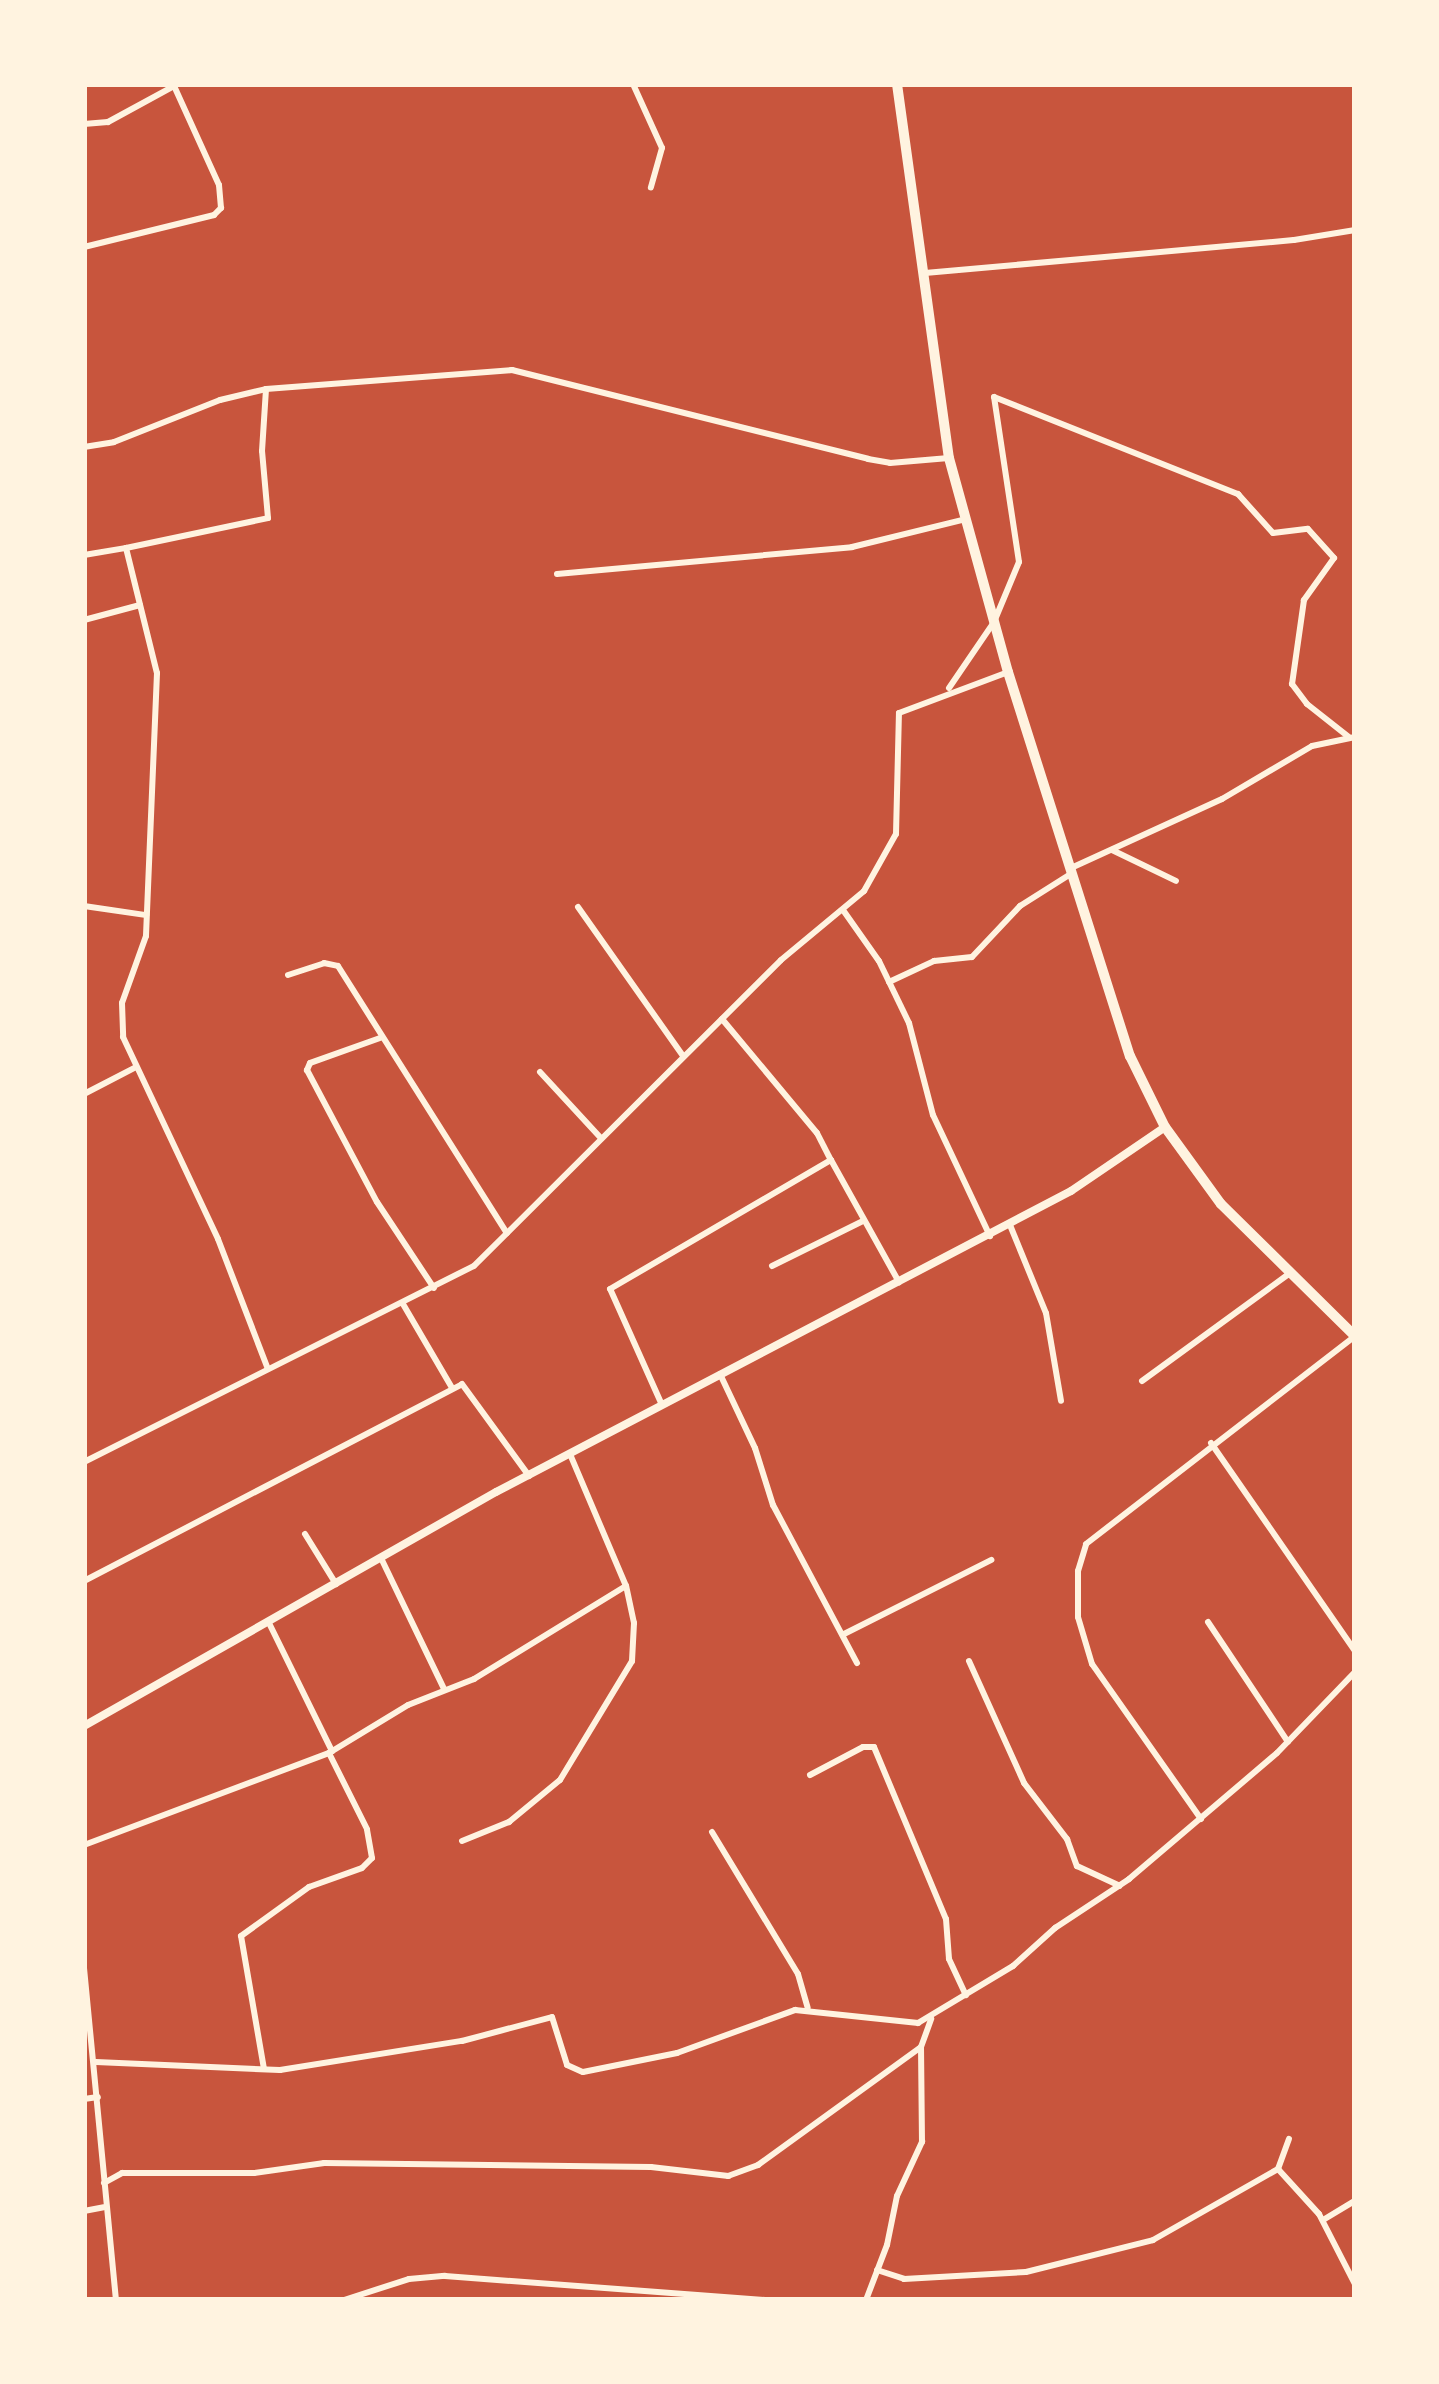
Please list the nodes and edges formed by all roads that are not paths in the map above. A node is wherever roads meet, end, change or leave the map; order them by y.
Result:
1 (633, 84) edge
2 (897, 84) edge
3 (175, 85) edge
4 (84, 124) edge
5 (651, 187) dead end
6 (1355, 230) edge
7 (84, 247) edge
8 (921, 274) junction
9 (266, 389) junction
10 (84, 447) edge
11 (949, 458) junction
12 (966, 519) junction
13 (126, 548) junction
14 (84, 555) edge
15 (557, 574) dead end
16 (140, 605) junction
17 (84, 620) edge
18 (994, 622) junction
19 (1008, 672) junction
20 (947, 692) junction
21 (1352, 737) edge
22 (1112, 850) junction
23 (1069, 872) junction
24 (1176, 880) dead end
25 (84, 906) edge
26 (578, 907) dead end
27 (843, 910) junction
28 (146, 915) junction
29 (288, 975) dead end
30 (889, 982) junction
31 (722, 1019) junction
32 (380, 1038) junction
33 (683, 1057) junction
34 (136, 1067) junction
35 (540, 1072) dead end
36 (84, 1094) edge
37 (1165, 1127) junction
38 (600, 1137) junction
39 (831, 1160) junction
40 (863, 1221) junction
41 (1010, 1225) junction
42 (508, 1233) junction
43 (990, 1236) junction
44 (772, 1266) dead end
45 (1291, 1273) junction
46 (899, 1282) junction
47 (434, 1288) junction
48 (404, 1304) junction
49 (1350, 1323) edge
50 (1355, 1336) edge
51 (268, 1370) junction
52 (720, 1375) junction
53 (1142, 1381) dead end
54 (452, 1388) junction
55 (1060, 1401) dead end
56 (662, 1405) junction
57 (1211, 1443) junction
58 (570, 1454) junction
59 (84, 1462) edge
60 (529, 1476) junction
61 (305, 1534) dead end
62 (381, 1558) junction
63 (992, 1560) dead end
64 (84, 1581) edge
65 (336, 1584) junction
66 (626, 1586) junction
67 (1208, 1622) dead end
68 (269, 1623) junction
69 (844, 1634) junction
70 (1355, 1651) edge
71 (969, 1661) dead end
72 (857, 1663) dead end
73 (1355, 1672) edge
74 (444, 1689) junction
75 (84, 1726) edge
76 (1288, 1742) junction
77 (330, 1752) junction
78 (810, 1775) dead end
79 (1201, 1819) junction
80 (712, 1832) dead end
81 (462, 1841) dead end
82 (84, 1845) edge
83 (1120, 1886) junction
84 (84, 1972) edge
85 (966, 1996) junction
86 (808, 2008) junction
87 (931, 2019) junction
88 (921, 2047) junction
89 (96, 2062) junction
90 (264, 2070) junction
91 (98, 2097) junction
92 (84, 2099) edge
93 (1289, 2139) dead end
94 (103, 2162) junction
95 (1278, 2169) junction
96 (122, 2173) junction
97 (104, 2183) junction
98 (1355, 2201) edge
99 (104, 2207) junction
100 (84, 2211) edge
101 (1323, 2220) junction
102 (877, 2270) junction
103 (1355, 2284) edge
104 (116, 2300) edge
105 (344, 2300) edge
106 (765, 2300) edge
107 (866, 2300) edge

1 - 5 street
2 - 8 highway
3 - 4 street
3 - 7 street
6 - 8 street
8 - 11 highway
9 - 10 street
9 - 11 street
9 - 13 street
11 - 12 highway
12 - 15 street
12 - 18 highway
13 - 14 street
13 - 16 street
16 - 17 street
16 - 28 street
18 - 19 highway
18 - 20 street
18 - 21 street
19 - 20 street
19 - 23 highway
20 - 27 street
21 - 22 street
22 - 23 street
22 - 24 street
23 - 30 street
23 - 37 highway
25 - 28 street
26 - 33 street
27 - 30 street
27 - 31 street
28 - 34 street
29 - 32 street
30 - 43 street
31 - 33 street
31 - 39 street
32 - 42 street
32 - 47 street
33 - 38 street
34 - 36 street
34 - 51 street
35 - 38 street
37 - 41 street
37 - 45 highway
38 - 42 street
39 - 40 street
39 - 56 street
40 - 44 street
40 - 46 street
41 - 43 street
41 - 55 street
42 - 47 street
43 - 46 street
45 - 49 highway
45 - 53 street
46 - 52 street
47 - 48 street
48 - 51 street
48 - 54 street
49 - 50 highway
50 - 57 street
51 - 59 street
52 - 56 street
52 - 69 street
54 - 60 street
54 - 64 street
56 - 58 street
57 - 70 street
57 - 79 street
58 - 60 street
58 - 66 street
60 - 62 street
61 - 65 street
62 - 65 street
62 - 74 street
63 - 69 street
65 - 68 street
66 - 74 street
66 - 81 street
67 - 76 street
68 - 75 street
68 - 77 street
69 - 72 street
71 - 83 street
73 - 76 street
74 - 77 street
76 - 79 street
77 - 82 street
77 - 90 street
78 - 85 street
79 - 83 street
80 - 86 street
83 - 85 street
84 - 89 street
85 - 87 street
86 - 87 street
86 - 90 street
87 - 88 street
88 - 96 street
88 - 102 street
89 - 90 street
89 - 91 street
91 - 92 street
91 - 94 street
93 - 95 street
94 - 96 street
94 - 97 street
95 - 101 street
95 - 102 street
96 - 97 street
97 - 99 street
98 - 101 street
99 - 100 street
99 - 104 street
101 - 103 street
102 - 107 street
105 - 106 street

